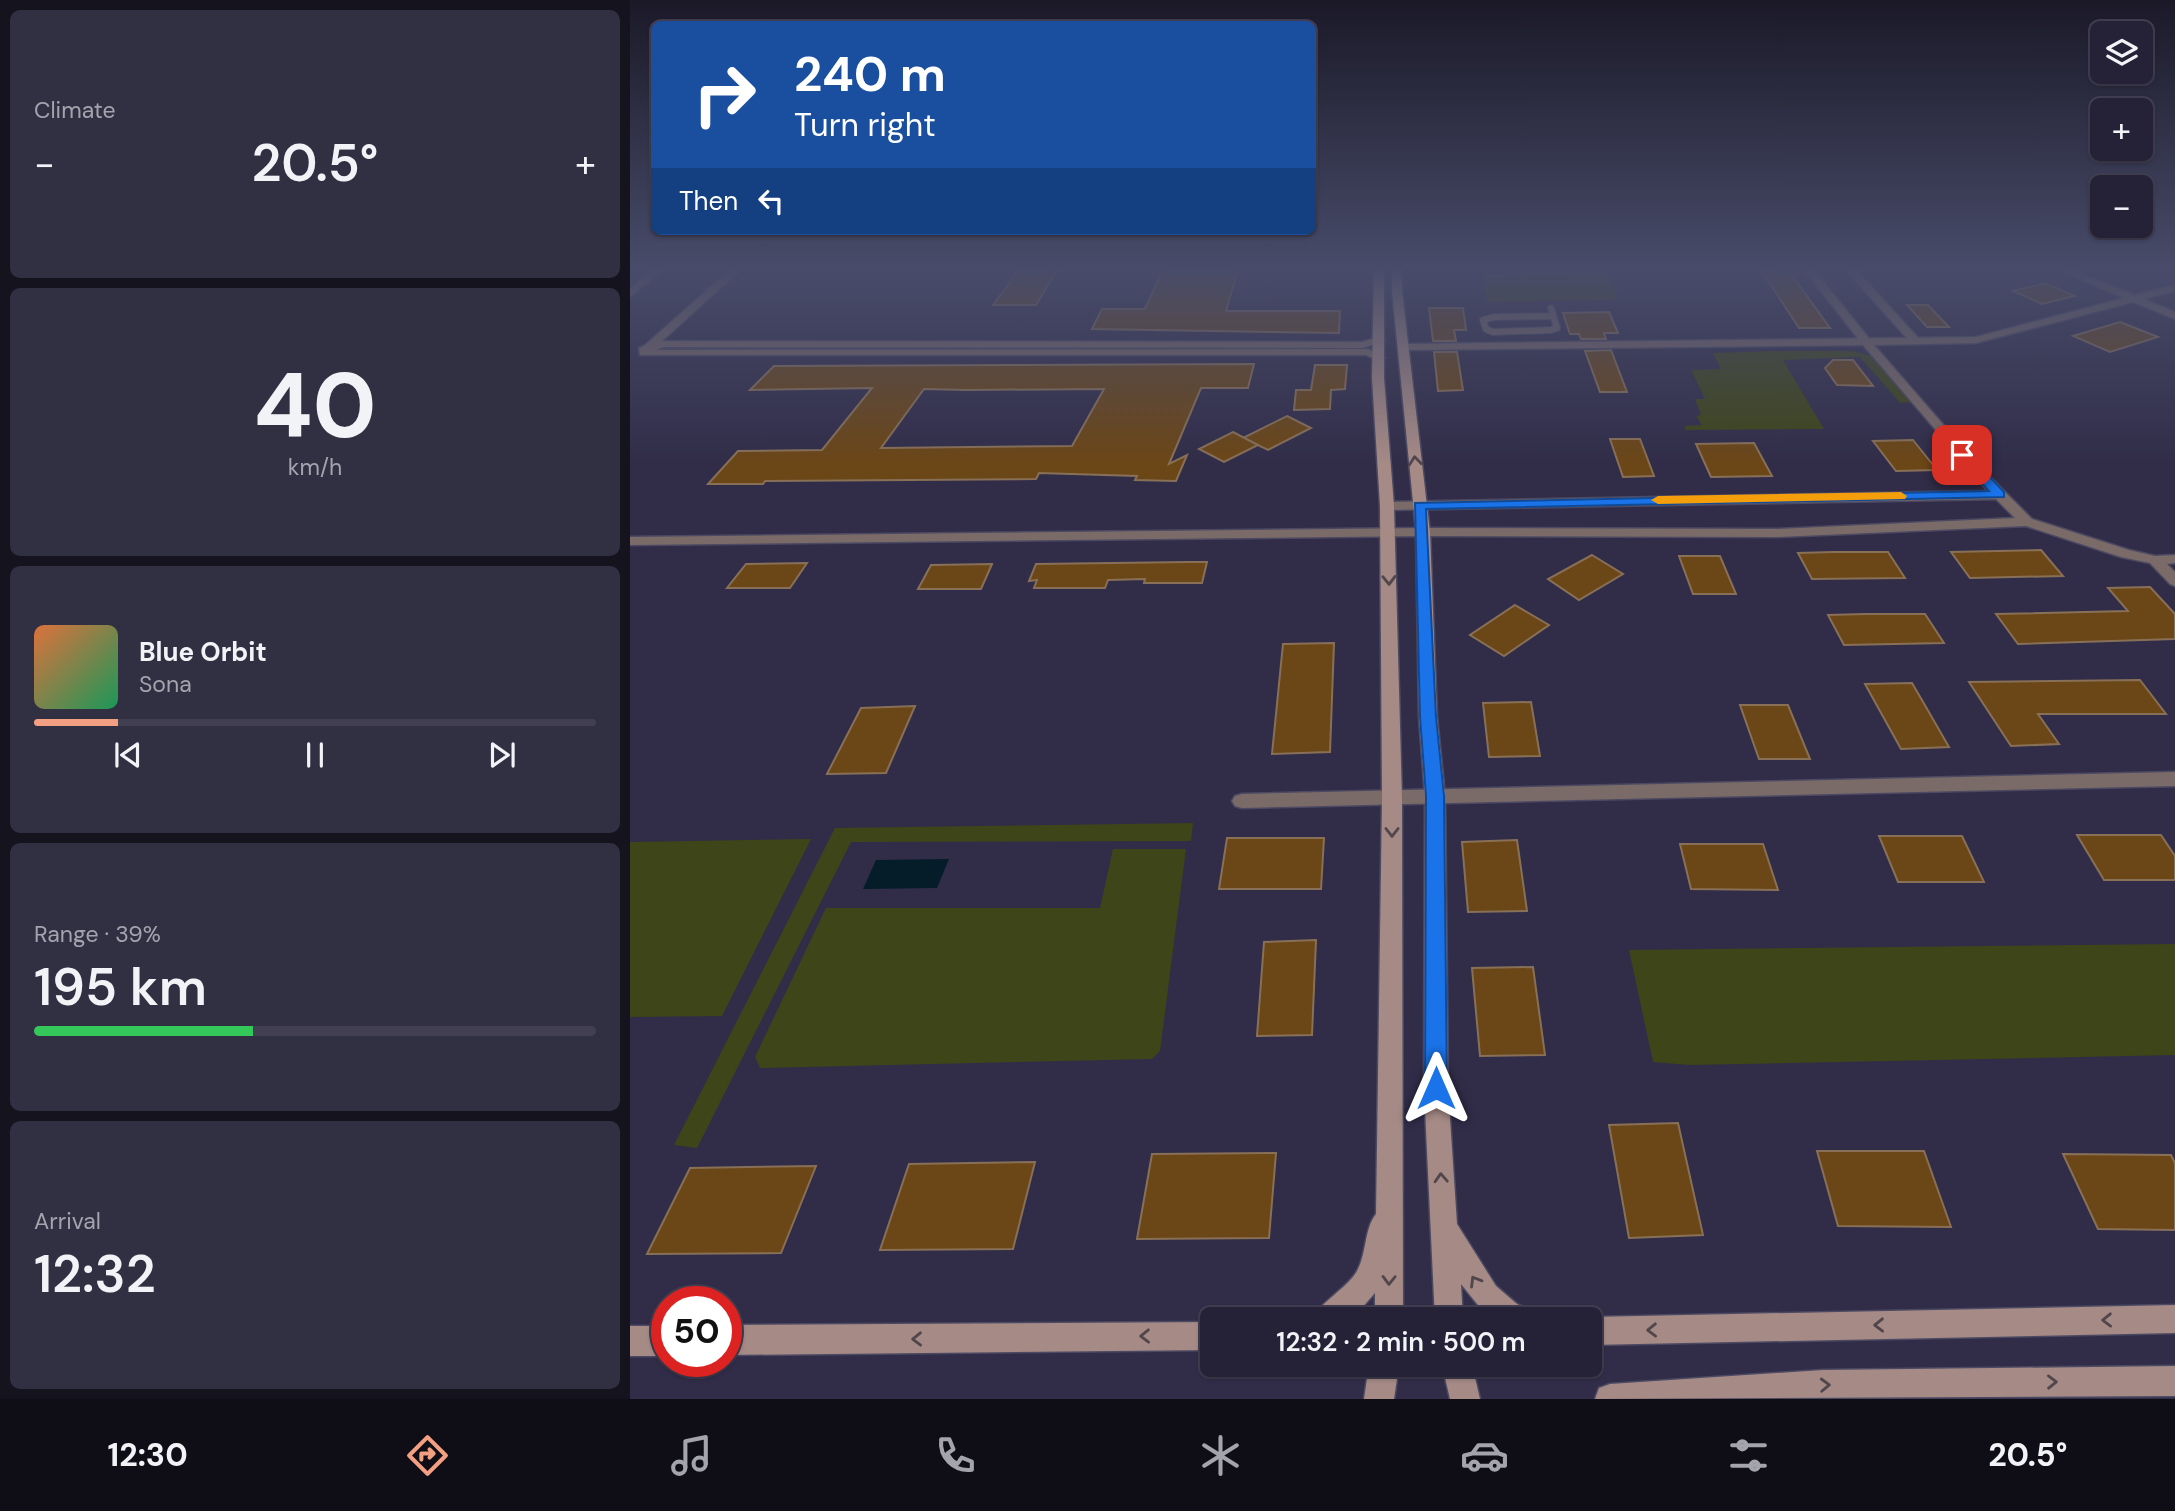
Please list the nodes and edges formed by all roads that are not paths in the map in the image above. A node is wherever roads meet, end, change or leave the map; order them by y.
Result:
1 (665, 332) edge
2 (1379, 332) edge
3 (1403, 332) edge
4 (1859, 332) edge
5 (1907, 332) edge
6 (2006, 332) edge
7 (1916, 342) junction
8 (1867, 343) junction
9 (1404, 347) junction
10 (1379, 349) junction
11 (2000, 495) junction
12 (1388, 506) junction
13 (1420, 506) junction
14 (2028, 522) junction
15 (1423, 532) junction
16 (1388, 533) junction
17 (630, 541) edge
18 (2175, 559) edge
19 (2155, 560) junction
20 (2175, 581) edge
21 (2175, 779) edge
22 (1435, 796) junction
23 (1392, 799) junction
24 (1242, 801) dead end
25 (1391, 1193) junction
26 (1444, 1227) junction
27 (1343, 1307) edge
28 (1389, 1307) edge
29 (1448, 1307) edge
30 (1499, 1307) edge
31 (2175, 1319) edge
32 (1602, 1331) edge
33 (1200, 1336) edge
34 (742, 1340) edge
35 (630, 1341) edge
36 (651, 1341) edge
37 (1382, 1377) edge
38 (1460, 1377) edge
39 (2175, 1381) edge
40 (1379, 1399) edge
41 (1465, 1399) edge
42 (1610, 1399) edge

1 - 10 street
2 - 10 main road
3 - 9 main road
4 - 8 street
5 - 7 street
6 - 7 street
7 - 8 street
8 - 9 street
8 - 11 street
13 -> 9 main road
10 - 12 main road
11 - 13 street
11 - 14 street
12 - 13 street
12 - 16 main road
13 - 15 main road
14 - 15 street
14 - 19 street
15 - 16 street
15 - 22 main road
16 - 17 street
16 -> 23 main road
18 - 19 street
19 - 20 street
21 - 22 street
22 - 23 street
26 -> 22 main road
23 - 24 street
23 -> 25 main road
25 - 27 main road
25 -> 28 main road
26 - 29 main road
30 -> 26 main road
31 -> 32 main road
33 -> 34 main road
35 - 36 main road
37 - 40 main road
38 - 41 main road
42 -> 39 main road

